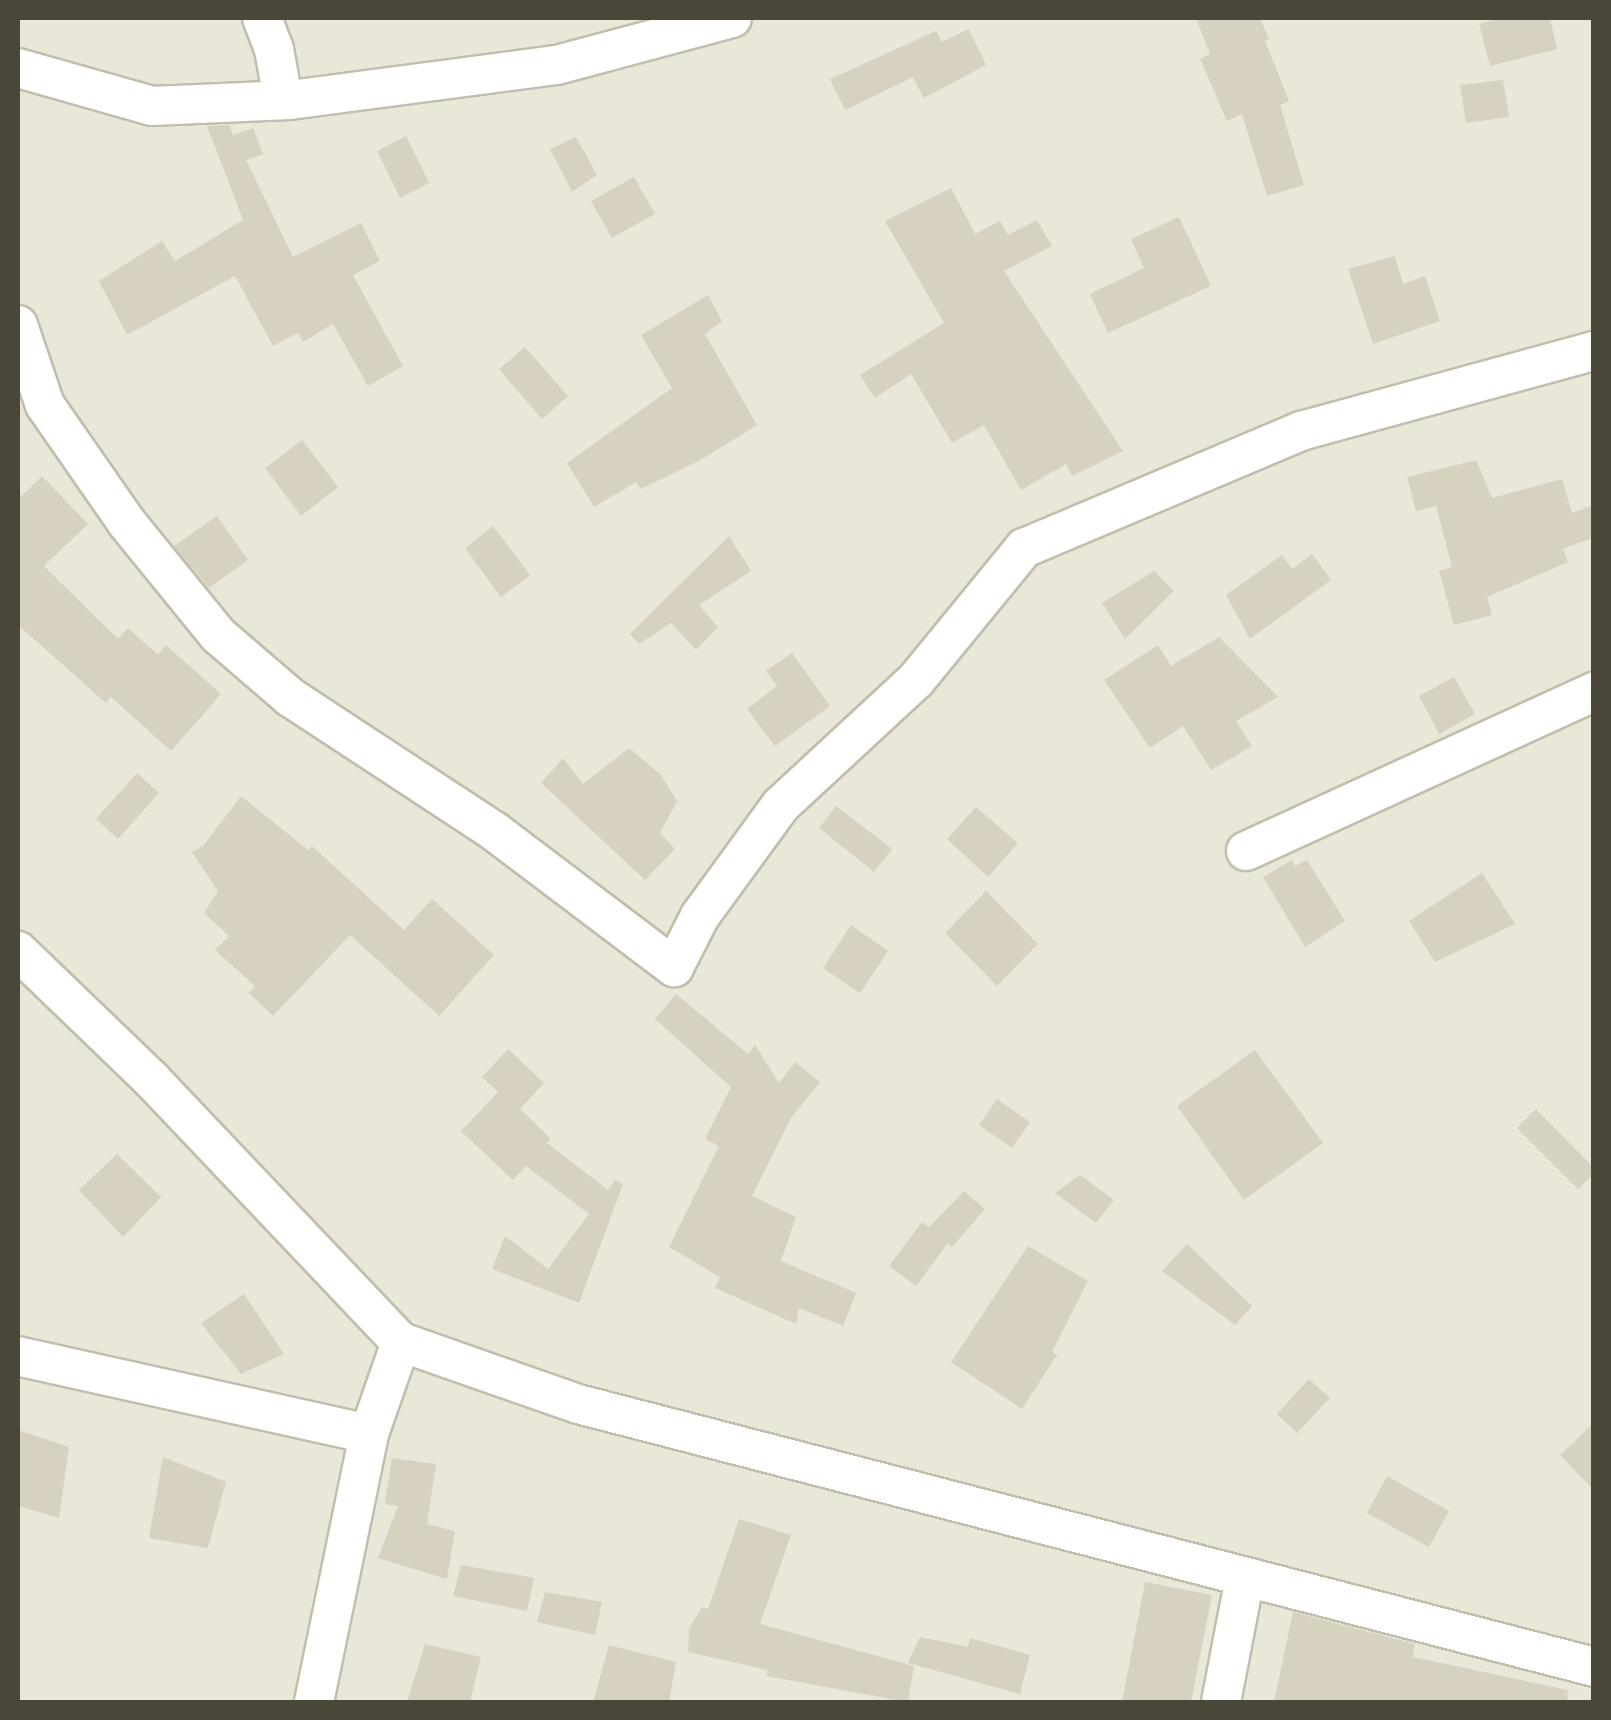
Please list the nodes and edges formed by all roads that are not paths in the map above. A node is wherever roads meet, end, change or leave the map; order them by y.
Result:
1 (262, 18) edge
2 (732, 18) edge
3 (18, 68) edge
4 (283, 99) junction
5 (18, 325) edge
6 (1594, 351) edge
7 (1594, 692) edge
8 (1246, 851) dead end
9 (18, 950) edge
10 (402, 1342) junction
11 (18, 1356) edge
12 (369, 1434) junction
13 (1245, 1577) junction
14 (1594, 1667) edge
15 (314, 1702) edge
16 (1220, 1702) edge

1 - 4 street
2 - 4 street
3 - 4 street
5 - 6 street
7 - 8 street
9 - 10 street
10 - 12 street
10 - 13 street
11 - 12 street
12 - 15 street
13 - 14 street
13 - 16 street

